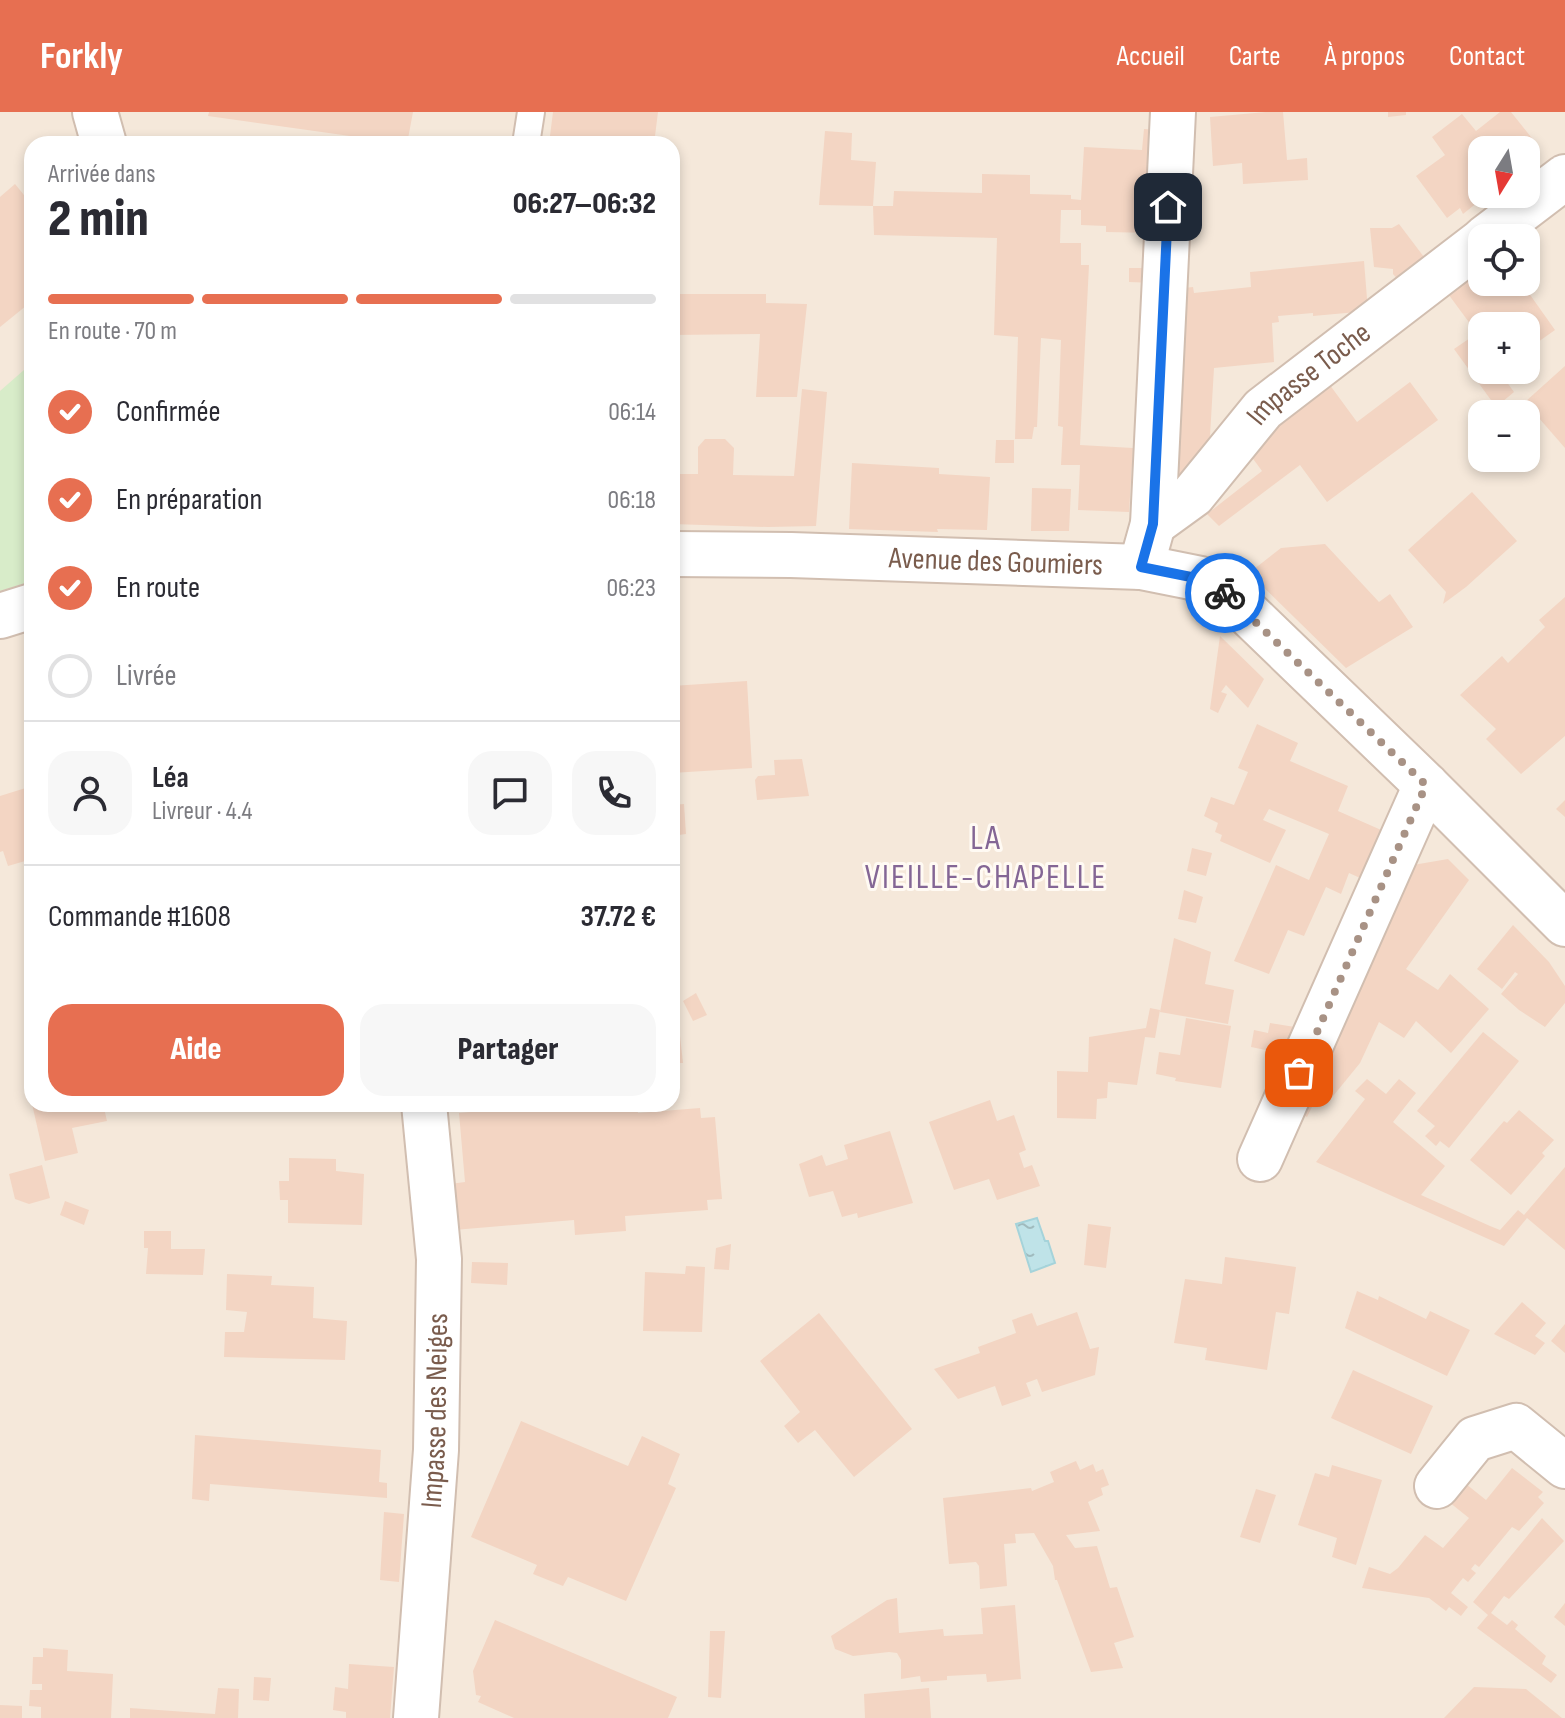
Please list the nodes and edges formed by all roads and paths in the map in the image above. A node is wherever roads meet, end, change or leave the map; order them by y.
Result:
1 (95, 112) edge
2 (531, 112) edge
3 (1173, 112) edge
4 (102, 136) edge
5 (527, 136) edge
6 (1565, 177) edge
7 (1504, 224) edge
8 (1468, 251) edge
9 (1153, 524) junction
10 (680, 554) edge
11 (1141, 567) junction
12 (24, 608) edge
13 (0, 616) edge
14 (1426, 785) junction
15 (1565, 924) edge
16 (425, 1112) edge
17 (1260, 1159) dead end
18 (1565, 1466) edge
19 (1437, 1486) dead end
20 (416, 1718) edge

1 - 4 street
2 - 5 lane
3 - 9 street
6 - 7 street, Impasse Toche
8 - 9 street, Impasse Toche
9 - 11 street
10 - 11 street, Avenue des Goumiers
11 - 14 street, Avenue des Goumiers
12 - 13 street
14 - 15 street, Avenue des Goumiers
14 - 17 street
16 - 20 street, Impasse des Neiges
18 - 19 street

